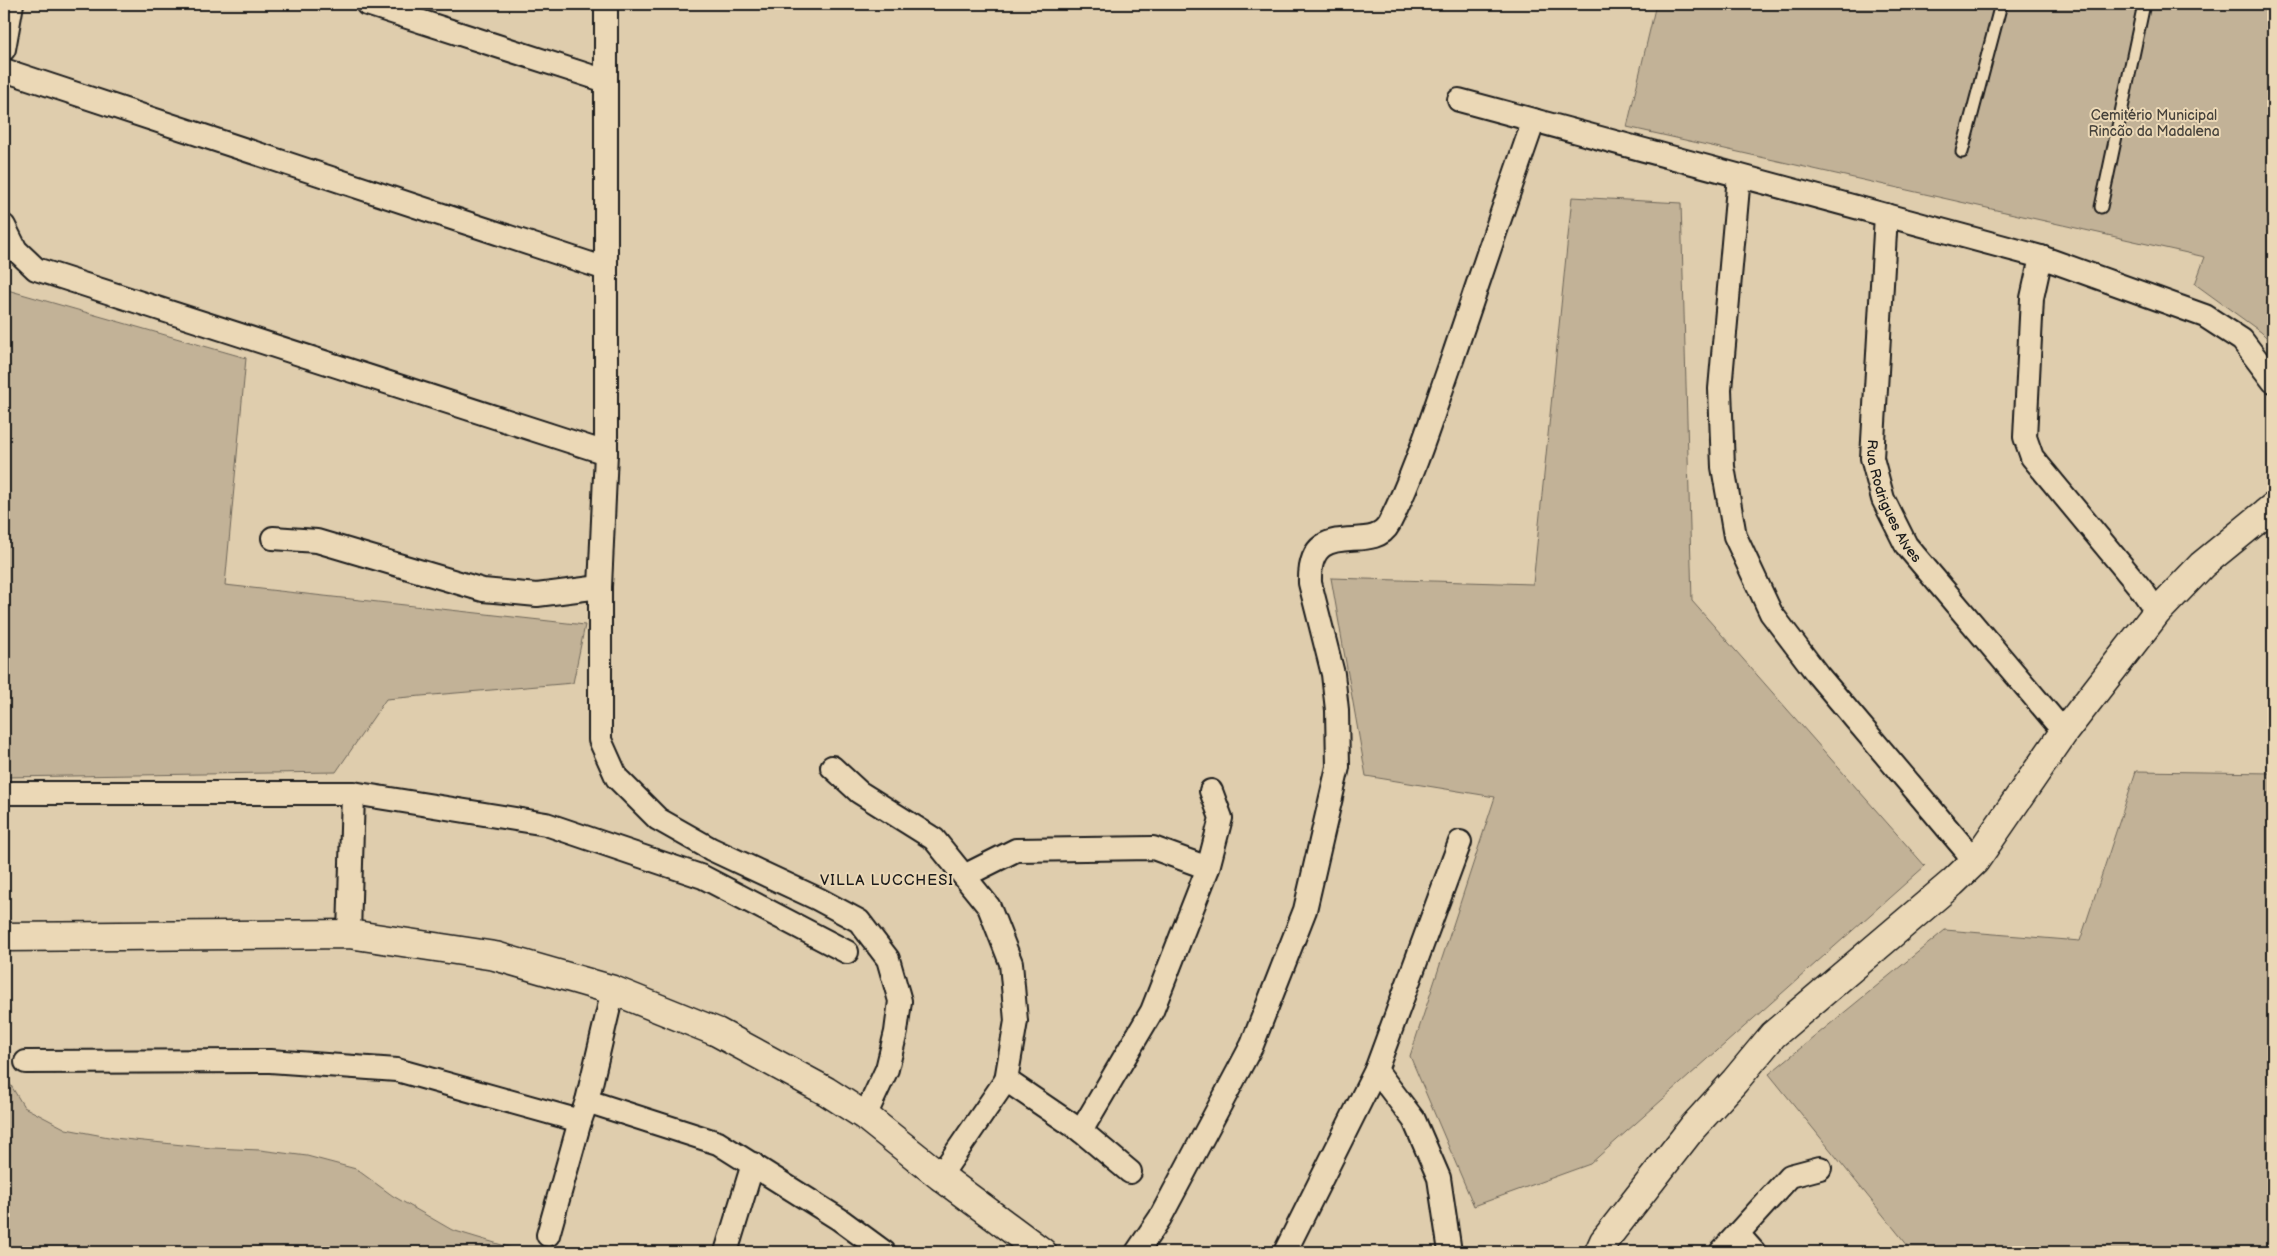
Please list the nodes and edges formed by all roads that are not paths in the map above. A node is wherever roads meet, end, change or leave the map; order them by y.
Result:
1 (12, 4) edge
2 (367, 4) edge
3 (606, 4) edge
4 (2001, 4) edge
5 (2144, 4) edge
6 (4, 49) edge
7 (4, 70) edge
8 (606, 81) junction
9 (1460, 100) dead end
10 (1534, 120) junction
11 (1962, 152) dead end
12 (1739, 176) junction
13 (2101, 207) dead end
14 (1886, 215) junction
15 (4, 226) edge
16 (2042, 257) junction
17 (606, 269) junction
18 (2273, 381) edge
19 (606, 453) junction
20 (2273, 507) edge
21 (273, 538) dead end
22 (600, 587) junction
23 (2157, 612) junction
24 (2064, 732) junction
25 (832, 767) dead end
26 (1211, 791) dead end
27 (353, 793) junction
28 (4, 794) edge
29 (1460, 842) dead end
30 (1974, 860) junction
31 (1208, 868) junction
32 (964, 876) junction
33 (349, 934) junction
34 (4, 937) edge
35 (847, 952) dead end
36 (613, 990) junction
37 (26, 1062) dead end
38 (1376, 1070) junction
39 (1006, 1080) junction
40 (584, 1111) junction
41 (865, 1116) junction
42 (1081, 1131) junction
43 (752, 1164) junction
44 (1820, 1168) dead end
45 (1130, 1172) dead end
46 (940, 1176) junction
47 (548, 1234) dead end
48 (1738, 1234) junction
49 (1286, 1250) dead end
50 (726, 1252) edge
51 (884, 1252) edge
52 (1042, 1252) edge
53 (1137, 1252) edge
54 (1450, 1252) edge
55 (1599, 1252) edge
56 (1721, 1252) edge
57 (1754, 1252) edge

1 - 6 street
2 - 8 street
3 - 8 street
4 - 11 lane
5 - 13 lane
7 - 17 street
8 - 17 street
9 - 10 street
10 - 12 street
10 - 53 street
12 - 14 street
12 - 30 street
14 - 16 street
14 - 24 street, Rua Rodrigues Alves
15 - 19 street
16 - 18 street
16 - 23 street
17 - 19 street
19 - 22 street
20 - 23 street
21 - 22 street
22 - 41 street
23 - 24 street
24 - 30 street
25 - 32 street
26 - 31 street
27 - 28 street
27 - 33 street
27 - 35 street
29 - 38 street
30 - 55 street
31 - 32 street
31 - 42 street
32 - 39 street
33 - 34 street
33 - 36 street
36 - 40 street
36 - 41 street
37 - 40 street
38 - 49 street
38 - 54 street
39 - 42 street
39 - 46 street
40 - 43 street
40 - 47 street
41 - 46 street
42 - 45 street
43 - 50 street
43 - 51 street
44 - 48 street
46 - 52 street
48 - 56 street
48 - 57 street

